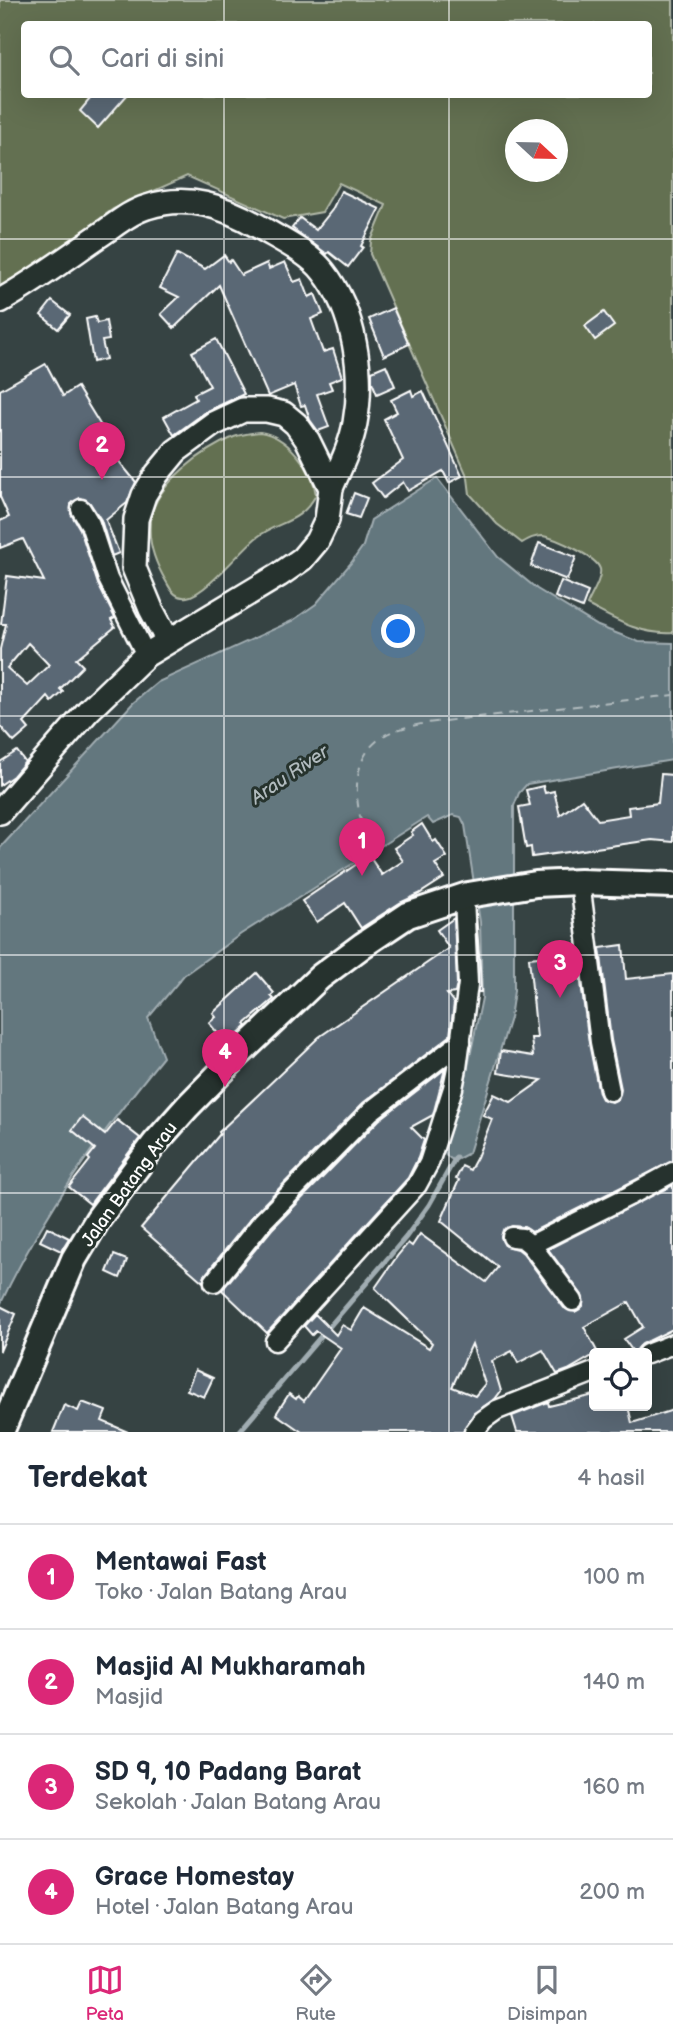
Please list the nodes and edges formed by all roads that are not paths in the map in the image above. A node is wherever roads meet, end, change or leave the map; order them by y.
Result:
1 (0, 301) edge
2 (331, 488) junction
3 (81, 509) dead end
4 (168, 641) junction
5 (146, 655) junction
6 (0, 812) edge
7 (580, 881) junction
8 (673, 885) edge
9 (466, 896) junction
10 (461, 1042) junction
11 (610, 1091) dead end
12 (673, 1172) edge
13 (512, 1237) dead end
14 (531, 1245) junction
15 (214, 1282) dead end
16 (573, 1301) dead end
17 (275, 1341) dead end
18 (673, 1345) edge
19 (652, 1352) edge
20 (589, 1374) edge
21 (1, 1432) edge
22 (474, 1432) edge

1 - 2 street
2 - 4 street
2 - 4 street
3 - 5 street
4 - 5 street
5 - 6 street
7 - 8 main road, Jalan Batang Arau
7 - 9 main road, Jalan Batang Arau
7 - 11 street
9 - 10 street
9 - 21 main road, Jalan Batang Arau
10 - 15 street
10 - 17 street
12 - 14 street
13 - 14 street
14 - 16 street
18 - 19 street
20 - 22 street

